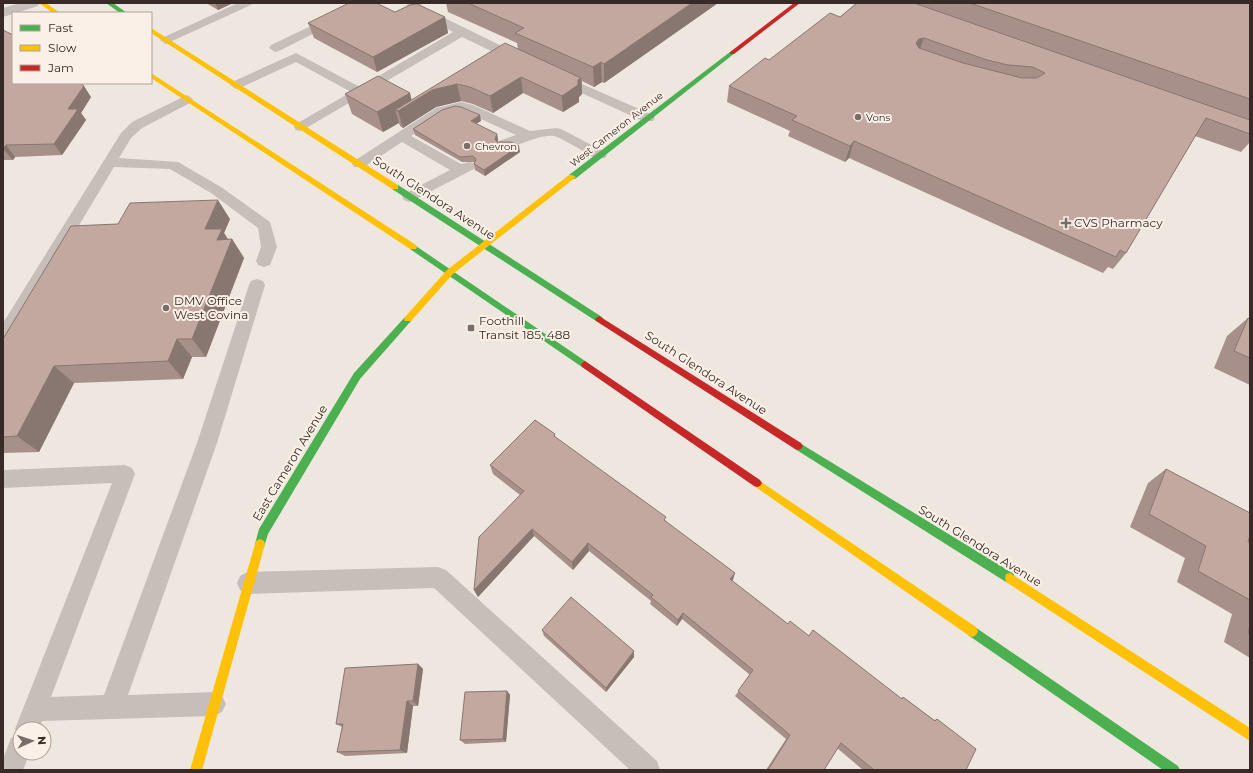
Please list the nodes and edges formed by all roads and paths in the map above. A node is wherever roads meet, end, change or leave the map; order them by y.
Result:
1 (33, 3) edge
2 (42, 3) edge
3 (109, 3) edge
4 (247, 3) edge
5 (368, 3) edge
6 (417, 3) edge
7 (797, 3) edge
8 (56, 12) edge
9 (122, 12) edge
10 (3, 13) edge
11 (152, 31) edge
12 (462, 32) junction
13 (166, 40) junction
14 (275, 48) dead end
15 (529, 64) edge
16 (550, 74) edge
17 (152, 76) edge
18 (236, 85) junction
19 (361, 92) junction
20 (187, 99) junction
21 (648, 118) junction
22 (301, 127) junction
23 (528, 135) junction
24 (402, 137) junction
25 (504, 144) edge
26 (600, 155) junction
27 (109, 162) junction
28 (359, 164) junction
29 (408, 197) junction
30 (484, 246) junction
31 (264, 261) dead end
32 (450, 272) junction
33 (257, 285) dead end
34 (3, 337) edge
35 (3, 479) edge
36 (248, 583) junction
37 (214, 704) junction
38 (112, 706) junction
39 (31, 719) edge
40 (1250, 735) edge
41 (196, 770) edge
42 (648, 770) edge
43 (1174, 770) edge

1 - 10 street
2 - 8 main road
3 - 9 main road
4 - 13 lane
5 - 14 lane
6 - 12 lane
7 - 21 main road, West Cameron Avenue
11 - 13 main road, South Glendora Avenue
12 - 15 lane
12 - 19 lane
13 - 18 main road, South Glendora Avenue
16 - 21 lane
17 - 20 main road
18 - 19 lane
18 - 22 main road, South Glendora Avenue
19 - 22 lane
20 - 27 lane
20 - 32 main road
21 - 26 main road, West Cameron Avenue
22 - 28 main road, South Glendora Avenue
23 - 24 lane
23 - 25 lane
23 - 26 lane
24 - 28 lane
24 - 29 lane
26 - 30 main road, West Cameron Avenue
27 - 31 lane
27 - 34 lane
28 - 29 main road, South Glendora Avenue
29 - 30 main road, South Glendora Avenue
30 - 32 main road, West Cameron Avenue
30 - 40 main road, South Glendora Avenue
32 - 36 main road, East Cameron Avenue
32 - 43 main road
33 - 38 lane
35 - 39 lane
36 - 37 main road, East Cameron Avenue
36 - 42 lane
37 - 38 lane
37 - 41 main road, East Cameron Avenue
38 - 39 lane

